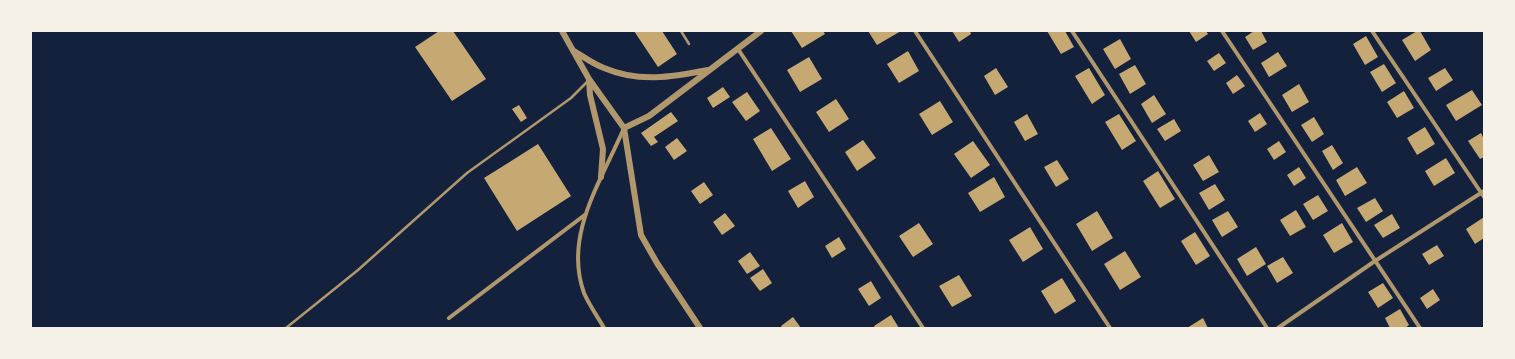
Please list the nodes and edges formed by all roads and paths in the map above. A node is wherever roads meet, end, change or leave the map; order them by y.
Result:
1 (562, 31) edge
2 (681, 31) edge
3 (761, 31) edge
4 (916, 31) edge
5 (1072, 31) edge
6 (1222, 31) edge
7 (1372, 31) edge
8 (689, 44) dead end
9 (738, 49) junction
10 (574, 51) junction
11 (710, 70) junction
12 (590, 79) junction
13 (624, 128) junction
14 (601, 177) junction
15 (1483, 194) edge
16 (586, 214) junction
17 (1375, 261) junction
18 (449, 318) dead end
19 (286, 328) edge
20 (604, 328) edge
21 (700, 328) edge
22 (923, 328) edge
23 (1110, 328) edge
24 (1267, 328) edge
25 (1278, 328) edge
26 (1420, 328) edge

1 - 10 street
2 - 8 lane
3 - 9 street
4 - 23 street
5 - 24 street
6 - 17 street
7 - 15 street
9 - 11 street
9 - 22 street
10 - 11 street
10 - 12 street
11 - 13 street
12 - 13 street
12 - 14 street
12 - 19 lane
13 - 14 street
13 - 21 street
14 - 16 street
15 - 17 street
16 - 18 street
16 - 20 street
17 - 25 street
17 - 26 street

